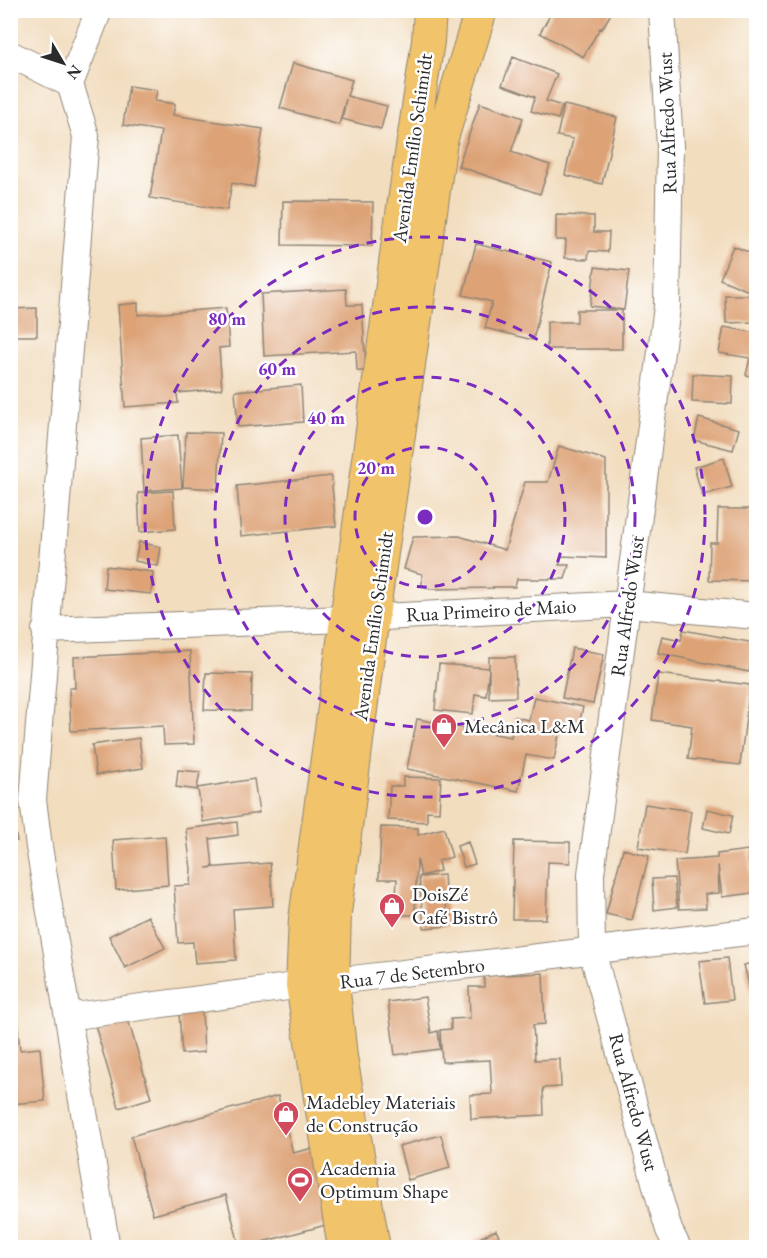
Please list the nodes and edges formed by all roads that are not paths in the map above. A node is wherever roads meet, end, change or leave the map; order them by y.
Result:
1 (99, 10) edge
2 (430, 10) edge
3 (461, 10) edge
4 (481, 10) edge
5 (662, 10) edge
6 (10, 54) edge
7 (70, 84) junction
8 (441, 141) junction
9 (627, 604) junction
10 (756, 616) edge
11 (360, 618) junction
12 (45, 630) junction
13 (756, 931) edge
14 (592, 951) junction
15 (333, 982) junction
16 (302, 985) junction
17 (68, 1017) junction
18 (107, 1248) edge
19 (344, 1248) edge
20 (374, 1248) edge
21 (678, 1248) edge

1 - 7 street
2 - 11 main road, Avenida Emílio Schimidt
3 - 8 main road
4 - 8 main road, Avenida Emílio Schimidt
5 - 9 street, Rua Alfredo Wust
6 - 7 street
7 - 12 street
8 - 11 main road, Avenida Emílio Schimidt
9 - 10 street, Rua Primeiro de Maio
9 - 11 street, Rua Primeiro de Maio
9 - 14 street, Rua Alfredo Wust
11 - 12 street, Rua Primeiro de Maio
11 - 15 main road, Avenida Emílio Schimidt
11 - 16 main road, Avenida Emílio Schimidt
12 - 17 street
13 - 14 street, Rua 7 de Setembro
14 - 15 street, Rua 7 de Setembro
14 - 21 street, Rua Alfredo Wust
15 - 16 street, Rua 7 de Setembro
15 - 20 main road, Avenida Emílio Schimidt
16 - 17 street, Rua 7 de Setembro
16 - 19 main road, Avenida Emílio Schimidt
17 - 18 street

